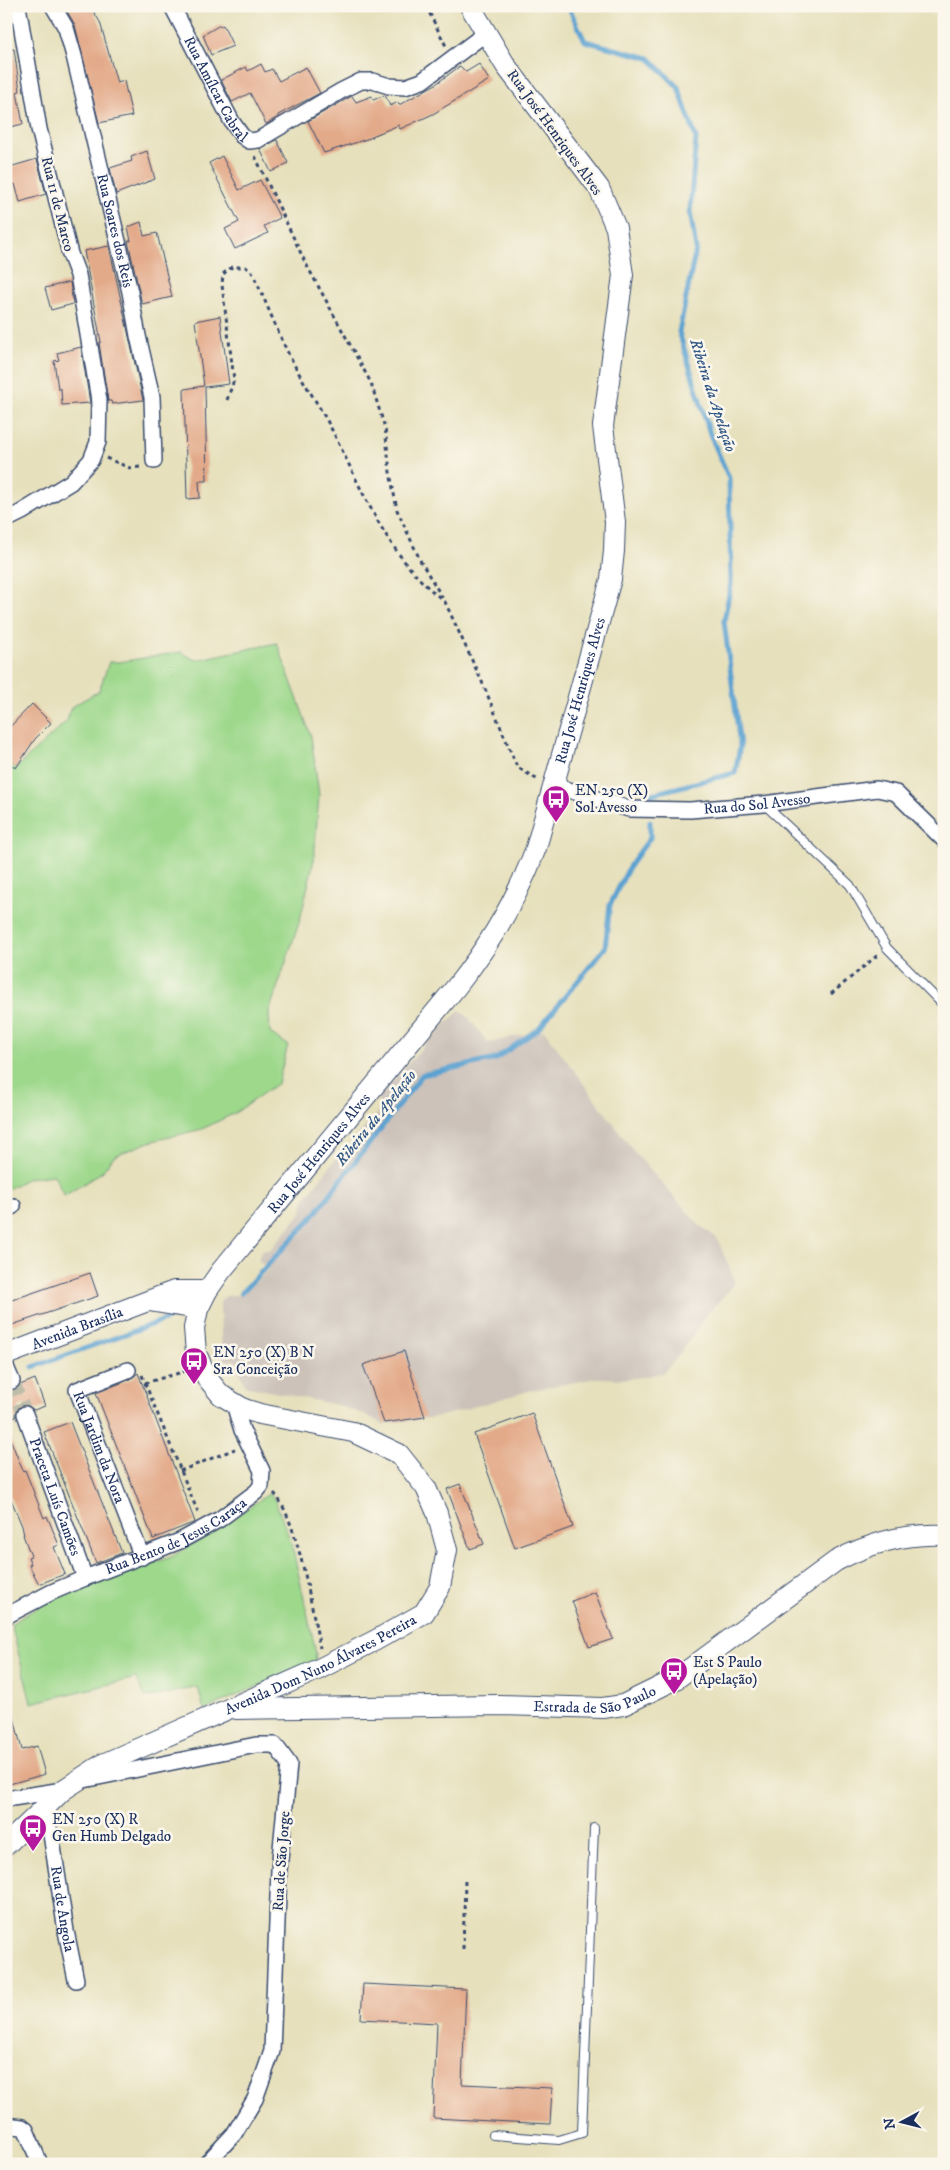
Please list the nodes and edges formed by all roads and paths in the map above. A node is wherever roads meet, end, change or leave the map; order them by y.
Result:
1 (18, 6) edge
2 (53, 6) edge
3 (172, 6) edge
4 (426, 6) edge
5 (470, 6) edge
6 (486, 33) junction
7 (452, 58) junction
8 (249, 141) junction
9 (227, 400) dead end
10 (94, 454) junction
11 (154, 461) joint
12 (6, 520) edge
13 (445, 602) junction
14 (553, 785) junction
15 (764, 804) junction
16 (944, 840) edge
17 (887, 948) junction
18 (831, 994) dead end
19 (944, 1006) edge
20 (203, 1300) junction
21 (6, 1355) edge
22 (201, 1366) junction
23 (128, 1370) joint
24 (145, 1383) junction
25 (234, 1404) junction
26 (25, 1414) tunnel mouth
27 (249, 1444) junction
28 (180, 1471) junction
29 (262, 1478) junction
30 (205, 1527) junction
31 (944, 1535) edge
32 (142, 1557) junction
33 (85, 1578) junction
34 (6, 1616) edge
35 (324, 1666) junction
36 (227, 1709) junction
37 (70, 1786) junction
38 (6, 1798) edge
39 (43, 1810) junction
40 (594, 1828) dead end
41 (6, 1845) edge
42 (465, 1881) dead end
43 (462, 1949) dead end
44 (76, 1980) dead end
45 (6, 2125) edge
46 (493, 2135) dead end
47 (40, 2164) edge
48 (206, 2164) edge

1 - 10 street, Rua 11 de Marco
2 - 11 street, Rua Soares dos Reis
3 - 8 street, Rua Amílcar Cabral
4 - 7 path
5 - 6 main road, Rua José Henriques Alves
6 - 7 street, Rua Amílcar Cabral
6 - 14 main road, Rua José Henriques Alves
7 - 8 street, Rua Amílcar Cabral
8 - 13 path
9 - 13 path
10 - 11 path
10 - 12 street
13 - 14 path
14 - 15 street, Rua do Sol Avesso
14 - 20 main road, Rua José Henriques Alves
15 - 16 street, Rua do Sol Avesso
15 - 17 lane
17 - 18 path
17 - 19 lane
20 - 21 main road, Avenida Brasília
20 - 22 main road, Avenida Dom Nuno Álvares Pereira
22 - 24 path
22 - 25 main road, Avenida Dom Nuno Álvares Pereira
23 - 24 path
23 - 32 street, Rua Jardim da Nora
24 - 28 path
25 - 27 street
25 - 35 main road, Avenida Dom Nuno Álvares Pereira
26 - 33 street, Praceta Luís Camões
27 - 28 path
27 - 29 street
28 - 30 path
29 - 30 street, Rua Bento de Jesus Caraça
29 - 35 path
30 - 32 street, Rua Bento de Jesus Caraça
31 - 36 main road, Estrada de São Paulo
32 - 33 street, Rua Bento de Jesus Caraça
33 - 34 street, Rua Bento de Jesus Caraça
35 - 36 main road, Avenida Dom Nuno Álvares Pereira
36 - 37 main road, Avenida Dom Nuno Álvares Pereira
37 - 38 street, Rua de São Jorge
37 - 39 main road, Avenida Dom Nuno Álvares Pereira
37 - 48 street, Rua de São Jorge
39 - 41 main road, Avenida Dom Nuno Álvares Pereira
39 - 44 street, Rua de Angola
40 - 46 lane
42 - 43 path
45 - 47 street

